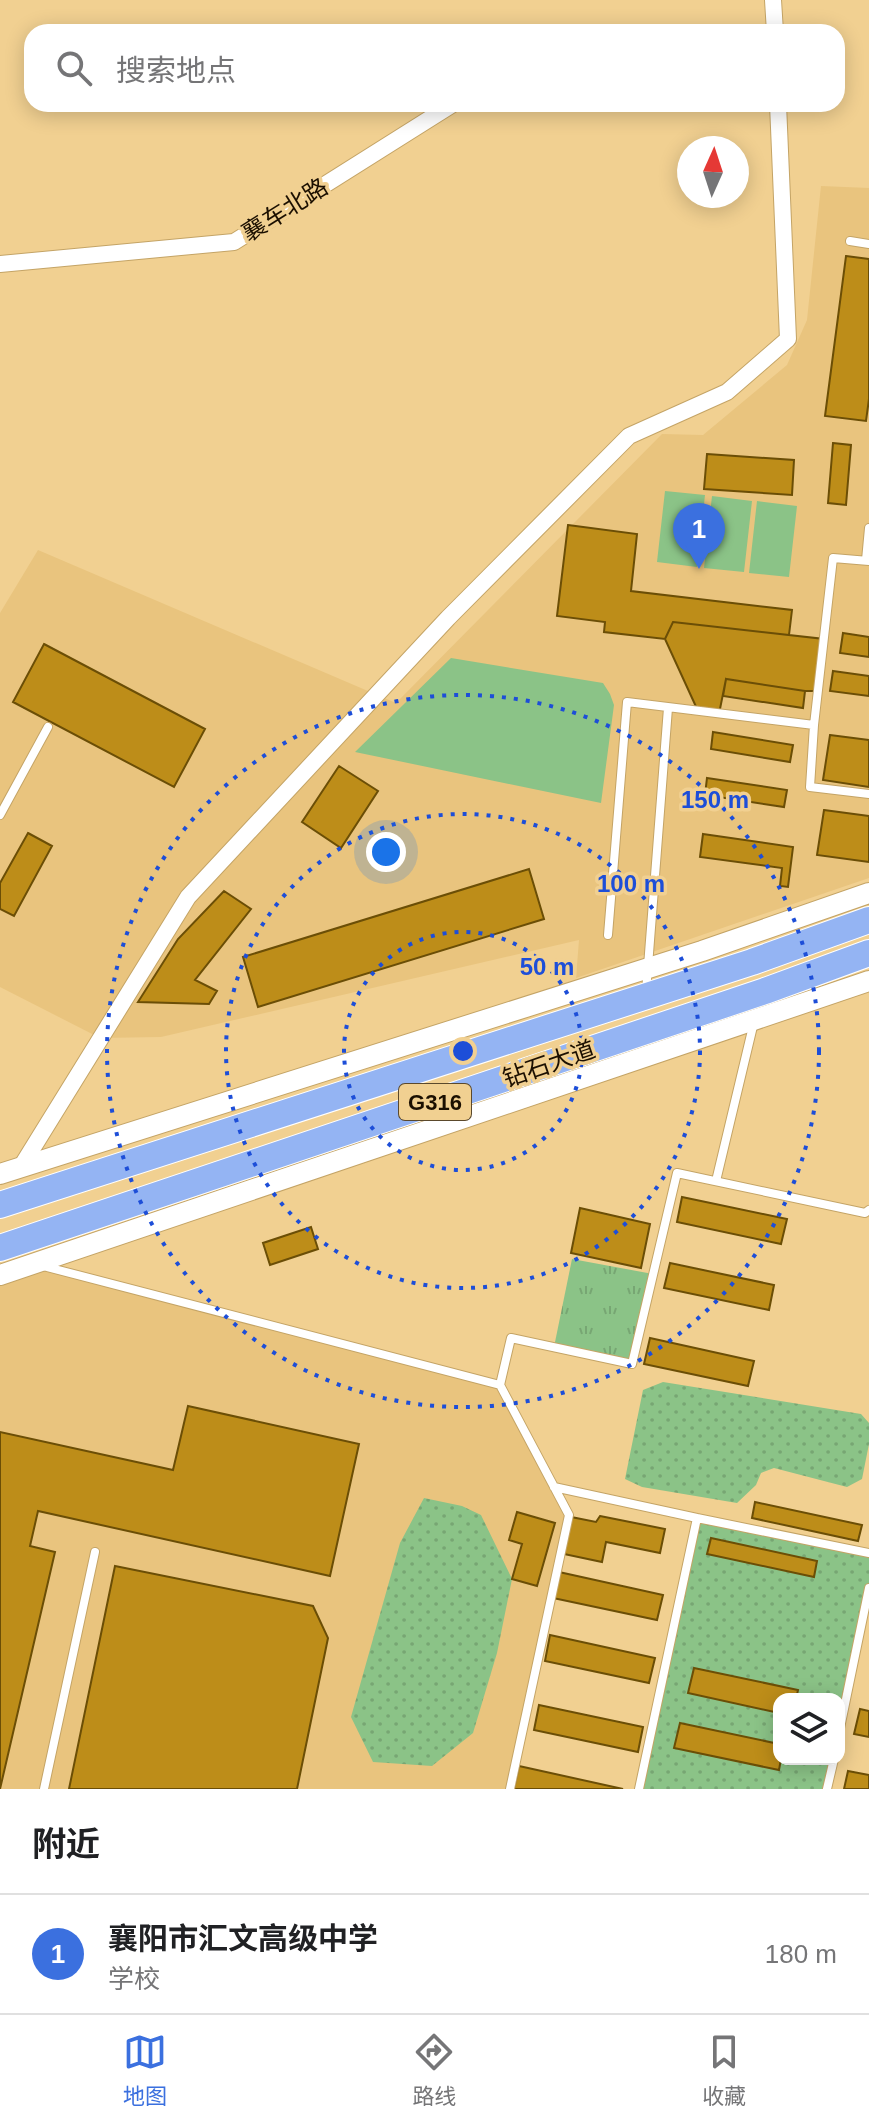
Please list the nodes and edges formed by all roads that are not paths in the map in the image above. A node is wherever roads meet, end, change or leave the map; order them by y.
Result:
1 (773, 0) edge
2 (774, 24) edge
3 (440, 112) edge
4 (778, 112) edge
5 (850, 241) dead end
6 (869, 244) edge
7 (0, 264) edge
8 (869, 528) edge
9 (868, 560) edge
10 (668, 708) junction
11 (814, 725) junction
12 (48, 727) dead end
13 (869, 794) edge
14 (0, 815) edge
15 (869, 893) edge
16 (869, 920) edge
17 (608, 935) dead end
18 (869, 953) edge
19 (649, 968) junction
20 (869, 981) edge
21 (645, 997) junction
22 (755, 1019) junction
23 (21, 1167) junction
24 (0, 1174) edge
25 (716, 1181) junction
26 (1, 1205) edge
27 (869, 1210) edge
28 (0, 1248) edge
29 (34, 1263) junction
30 (0, 1275) edge
31 (500, 1385) junction
32 (554, 1487) junction
33 (697, 1518) junction
34 (95, 1552) dead end
35 (869, 1553) edge
36 (869, 1588) edge
37 (866, 1612) edge
38 (845, 1706) edge
39 (833, 1765) edge
40 (44, 1789) edge
41 (510, 1789) edge
42 (639, 1789) edge
43 (827, 1789) edge

1 - 2 street
3 - 7 street, 襄车北路
4 - 23 street
5 - 6 lane
8 - 9 lane
9 - 11 lane
10 - 11 lane
10 - 17 lane
10 - 19 lane
11 - 13 lane
12 - 14 lane
15 - 19 street
16 - 21 highway, 钻石大道 / G316
18 - 28 highway, 钻石大道 / G316
19 - 21 lane
19 - 23 street
20 - 22 street
21 - 26 highway, 钻石大道 / G316
22 - 25 lane
22 - 29 street
23 - 24 street
23 - 26 street
25 - 27 lane
25 - 31 lane
29 - 30 street
29 - 31 lane
31 - 32 lane
32 - 33 lane
32 - 41 lane
33 - 35 lane
33 - 42 lane
34 - 40 lane
36 - 37 lane
37 - 38 lane
39 - 43 lane

